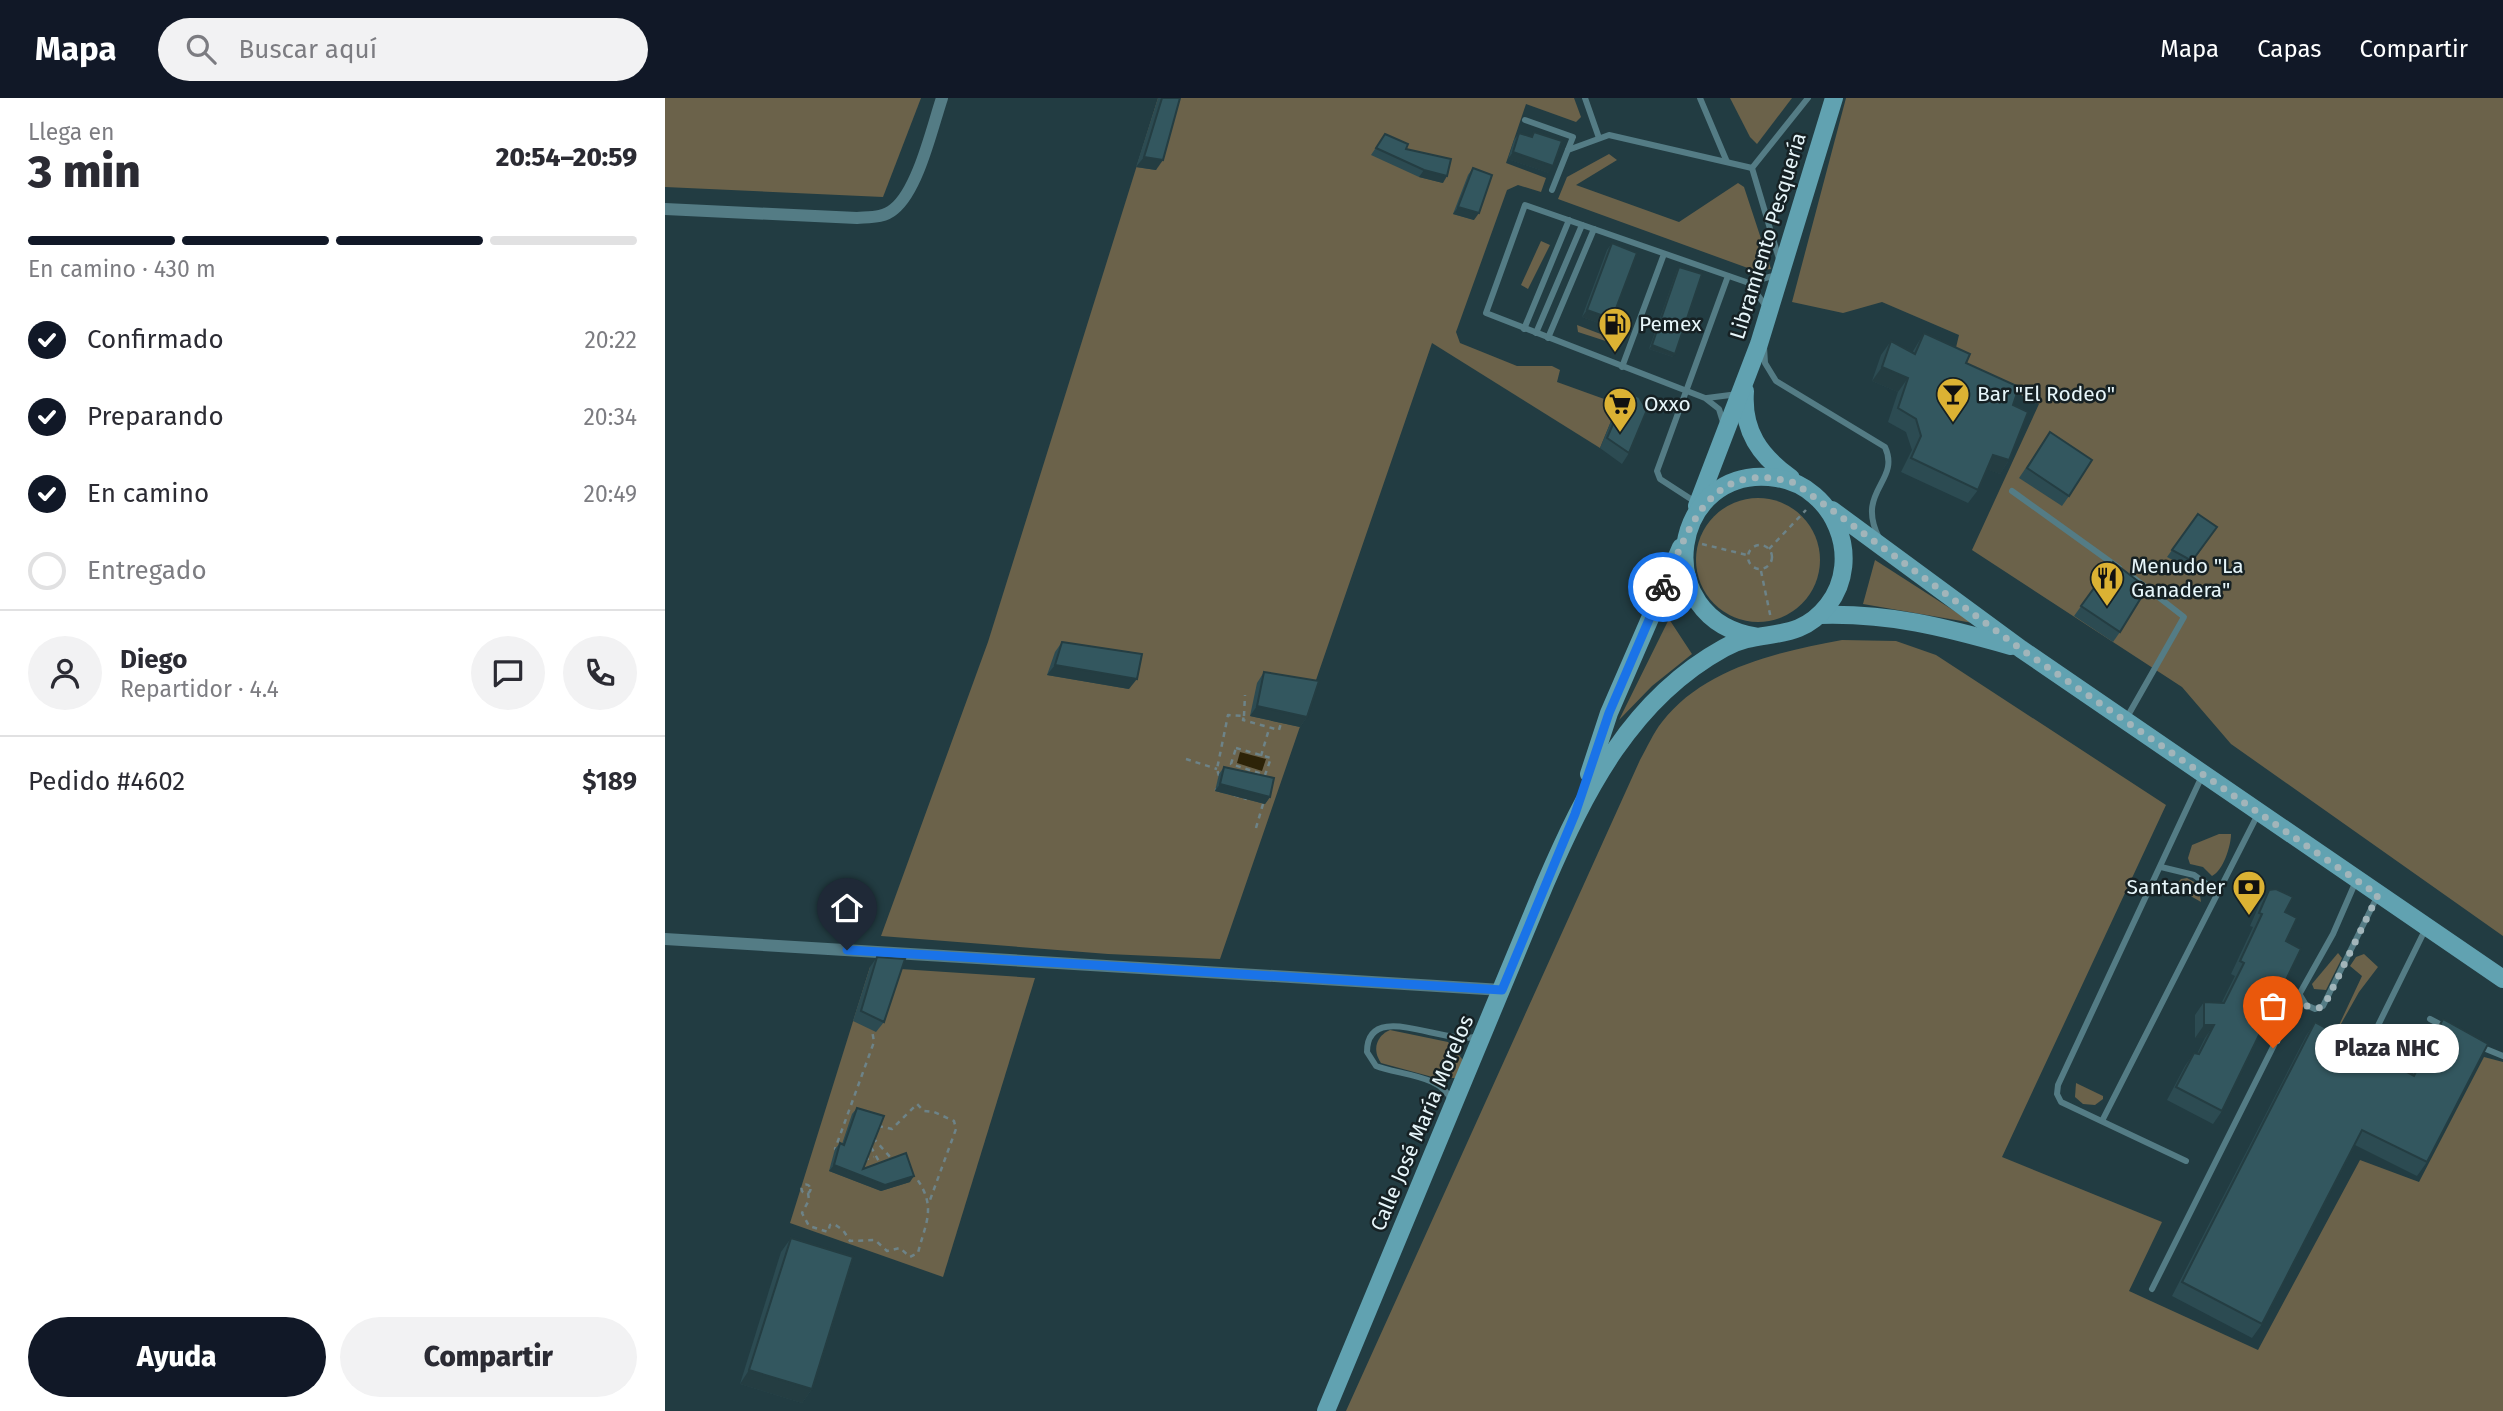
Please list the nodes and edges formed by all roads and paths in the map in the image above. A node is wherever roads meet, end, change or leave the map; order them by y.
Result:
1 (943, 98) edge
2 (1585, 98) edge
3 (1700, 98) edge
4 (1808, 98) edge
5 (1834, 98) edge
6 (1525, 120) dead end
7 (1599, 138) junction
8 (1568, 150) junction
9 (1727, 162) junction
10 (1752, 168) junction
11 (1552, 190) dead end
12 (665, 209) edge
13 (1569, 220) junction
14 (1582, 225) junction
15 (1594, 229) junction
16 (1664, 254) junction
17 (1782, 269) junction
18 (1728, 276) junction
19 (1745, 281) junction
20 (1767, 319) junction
21 (1524, 328) junction
22 (1536, 333) junction
23 (1548, 338) junction
24 (1622, 367) junction
25 (1746, 381) junction
26 (1688, 392) junction
27 (1705, 398) junction
28 (1724, 438) junction
29 (2012, 491) dead end
30 (1817, 497) junction
31 (1698, 504) junction
32 (1687, 534) junction
33 (1885, 548) junction
34 (1769, 549) junction
35 (1748, 555) junction
36 (1761, 569) junction
37 (1820, 615) junction
38 (1766, 636) junction
39 (2021, 649) junction
40 (1245, 695) dead end
41 (1251, 712) dead end
42 (1244, 714) junction
43 (2125, 721) junction
44 (1281, 723) edge
45 (1270, 728) junction
46 (1261, 756) junction
47 (1187, 759) dead end
48 (1217, 769) junction
49 (1257, 772) junction
50 (2203, 774) junction
51 (1254, 782) edge
52 (2259, 813) junction
53 (1575, 814) junction
54 (1256, 828) dead end
55 (2161, 867) junction
56 (2357, 880) junction
57 (2219, 893) junction
58 (2378, 895) junction
59 (2426, 928) junction
60 (665, 939) edge
61 (2503, 979) edge
62 (1502, 990) junction
63 (2300, 993) junction
64 (2306, 1005) junction
65 (2291, 1011) junction
66 (2430, 1019) dead end
67 (873, 1030) edge
68 (1485, 1031) junction
69 (2452, 1031) edge
70 (2474, 1043) edge
71 (2503, 1056) edge
72 (2360, 1061) edge
73 (1452, 1108) junction
74 (2102, 1121) junction
75 (844, 1129) junction
76 (851, 1134) edge
77 (873, 1138) junction
78 (846, 1153) edge
79 (857, 1157) edge
80 (874, 1157) junction
81 (895, 1161) edge
82 (2186, 1161) dead end
83 (890, 1170) edge
84 (917, 1179) edge
85 (808, 1192) dead end
86 (929, 1203) junction
87 (2152, 1289) dead end
88 (1326, 1411) edge

1 - 12 street
2 - 7 lane
3 - 9 lane
4 - 10 lane
5 - 17 main road, Libramiento Pesquería
6 - 8 lane
7 - 8 lane
7 - 9 lane
8 - 11 lane
9 - 10 lane
10 - 17 lane
13 - 14 lane
13 - 21 lane
13 - 21 lane
14 - 15 lane
14 - 22 lane
15 - 16 lane
15 - 23 lane
16 - 18 lane
16 - 24 lane
17 - 19 lane
17 - 20 main road, Libramiento Pesquería
18 - 19 lane
18 - 26 lane
19 - 20 lane
20 - 25 main road, Libramiento Pesquería
20 - 33 lane
21 - 22 lane
22 - 23 lane
23 - 24 lane
24 - 26 lane
25 - 27 lane
25 - 28 main road
25 - 30 main road
26 - 27 lane
26 - 31 lane
27 - 28 lane
28 - 31 main road
29 - 43 lane
30 - 32 main road
30 - 33 main road
30 - 34 path
30 - 37 main road
31 - 32 main road
32 - 35 path
32 - 38 main road
32 - 53 main road
33 - 39 main road
34 - 35 path
34 - 36 path
35 - 36 path
36 - 38 path
37 - 38 main road
37 - 39 main road
38 - 53 main road
39 - 43 main road
40 - 42 path
41 - 42 path
42 - 45 path
42 - 48 path
43 - 50 main road
44 - 45 path
45 - 46 path
46 - 49 path
46 - 49 path
47 - 48 path
48 - 54 path
49 - 51 path
50 - 52 main road
50 - 55 lane
52 - 56 main road
52 - 57 lane
53 - 62 main road, Calle José María Morelos
55 - 57 lane
55 - 74 lane
56 - 58 main road
56 - 63 lane
57 - 74 lane
58 - 59 main road
58 - 64 lane
59 - 61 main road
59 - 72 lane
60 - 62 street
62 - 68 main road, Calle José María Morelos
63 - 64 lane
63 - 65 lane
64 - 65 lane
65 - 87 lane
66 - 69 lane
67 - 75 path
68 - 73 main road, Calle José María Morelos
68 - 73 lane
70 - 71 lane
73 - 88 main road, Calle José María Morelos
74 - 82 lane
75 - 76 path
75 - 78 path
77 - 80 path
77 - 81 path
77 - 86 path
79 - 80 path
80 - 83 path
84 - 86 path
85 - 86 path

